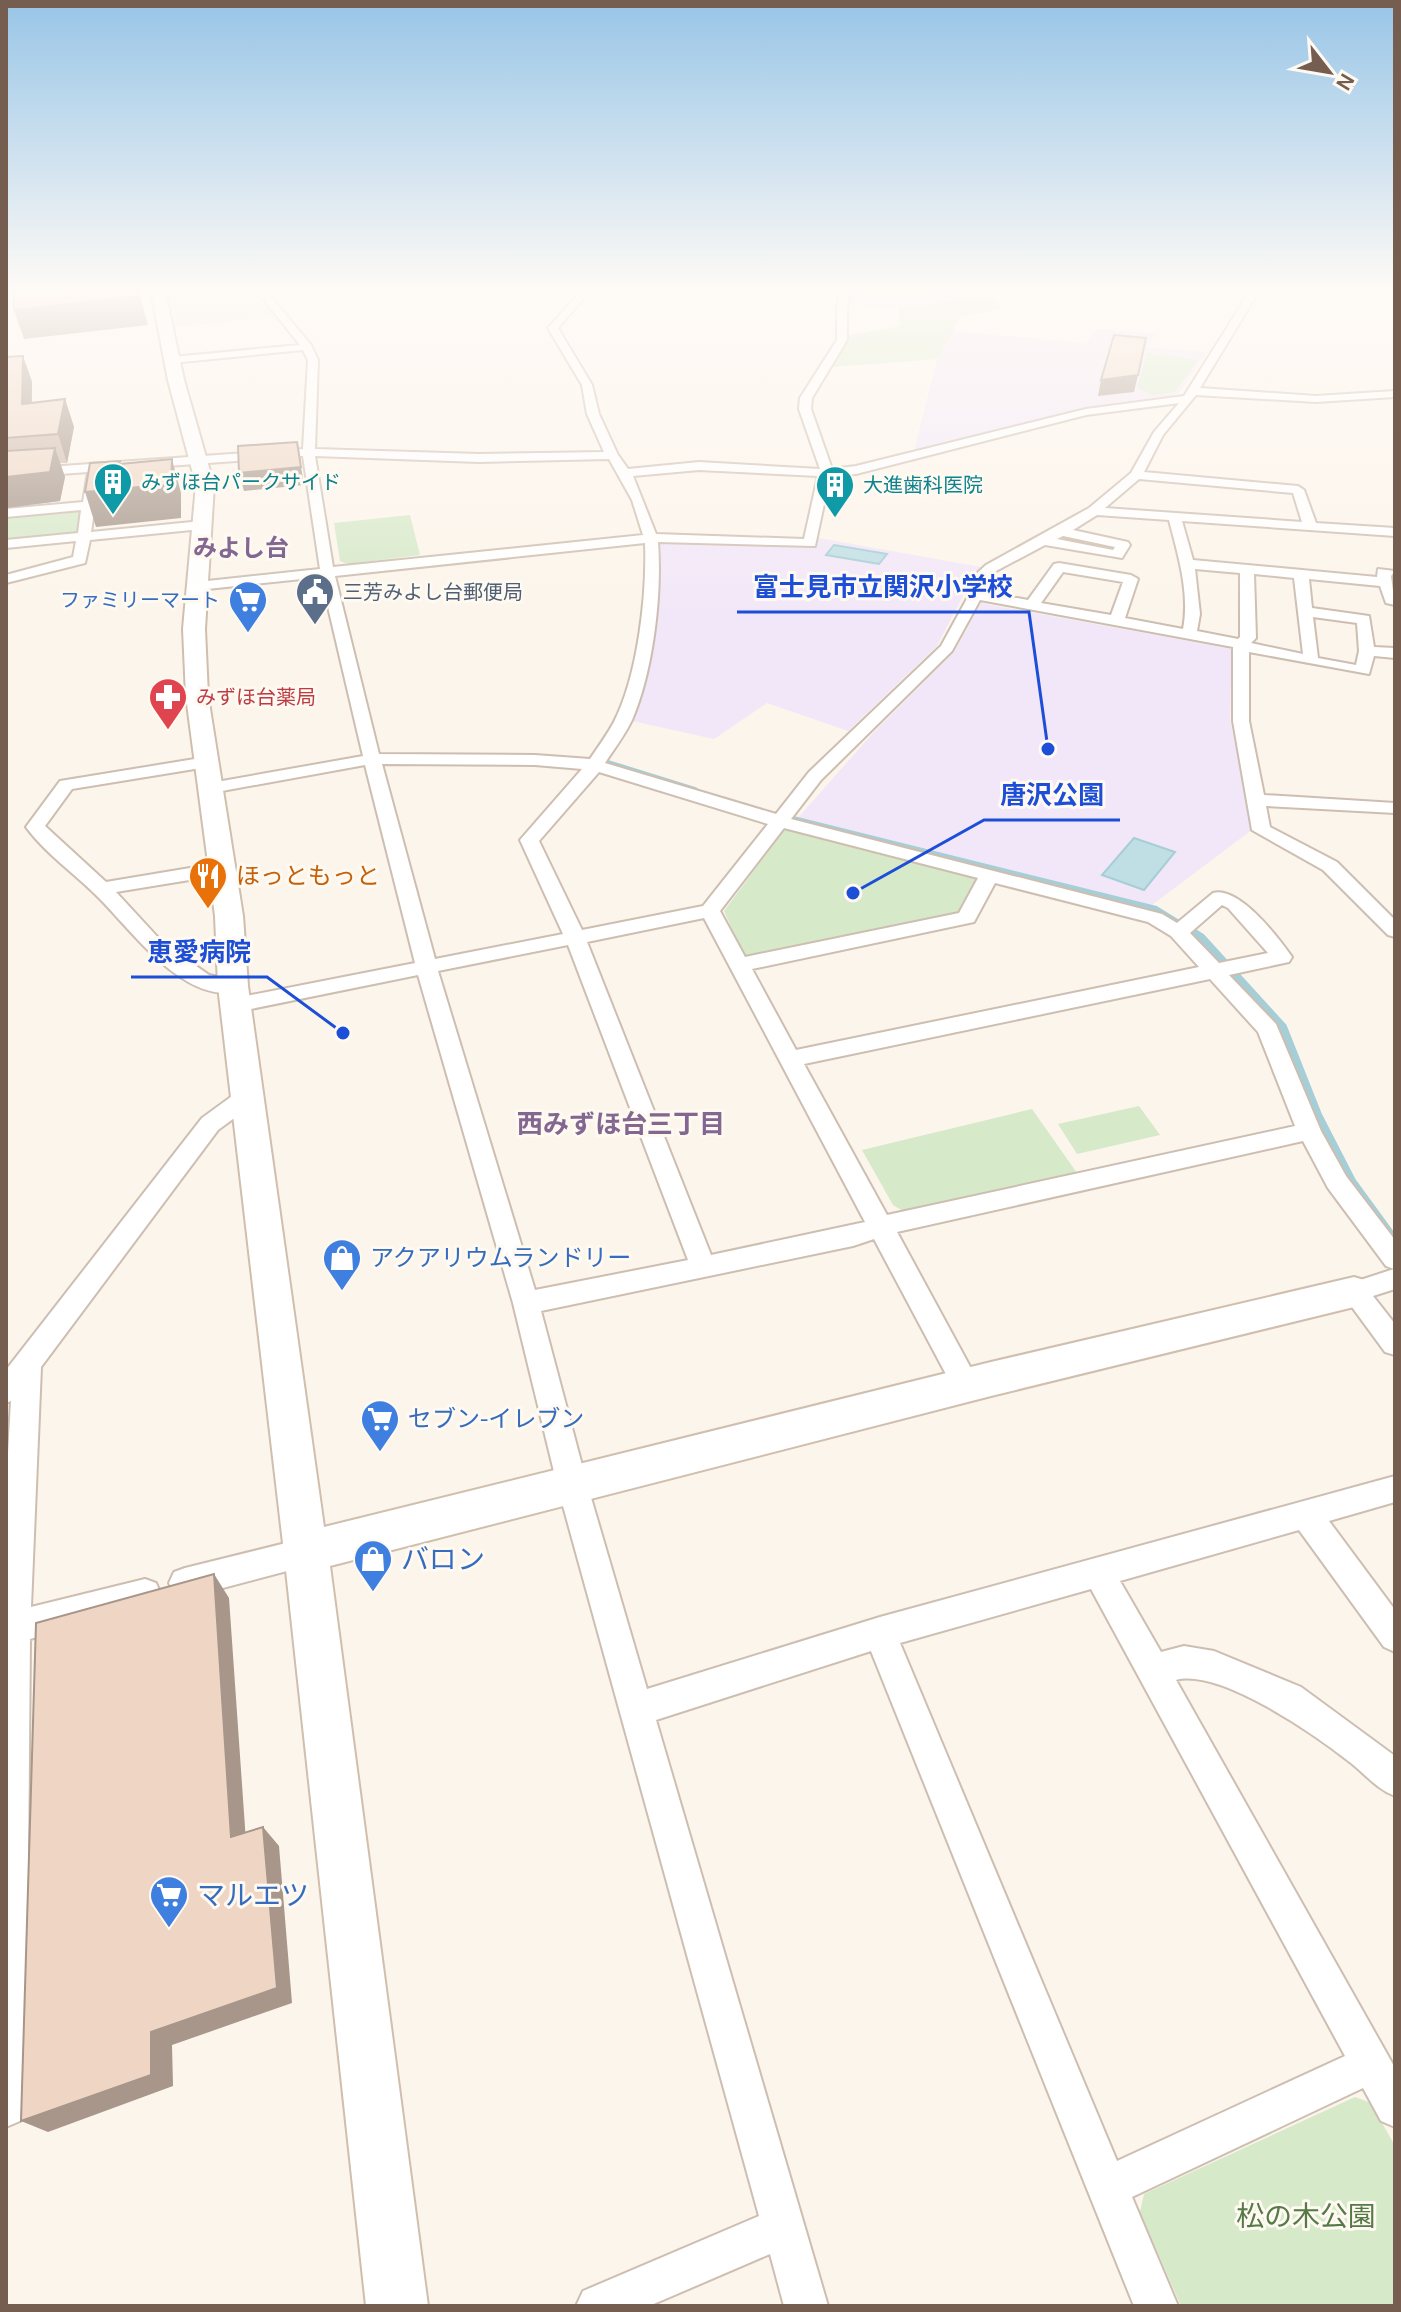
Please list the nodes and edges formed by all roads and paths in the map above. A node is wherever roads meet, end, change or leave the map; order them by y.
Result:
1 (183, 399) edge
2 (309, 399) edge
3 (590, 399) edge
4 (806, 399) edge
5 (1165, 399) edge
6 (1186, 399) edge
7 (309, 452) junction
8 (612, 455) junction
9 (199, 459) junction
10 (95, 466) junction
11 (625, 473) junction
12 (825, 473) junction
13 (6, 474) edge
14 (1136, 475) junction
15 (88, 505) junction
16 (1094, 511) junction
17 (6, 513) edge
18 (1175, 518) junction
19 (202, 525) junction
20 (1311, 527) junction
21 (1061, 532) junction
22 (1395, 532) edge
23 (84, 536) junction
24 (651, 538) junction
25 (1044, 541) junction
26 (6, 544) edge
27 (1187, 564) junction
28 (1247, 569) junction
29 (327, 572) junction
30 (1301, 573) junction
31 (1391, 577) edge
32 (6, 579) edge
33 (198, 586) junction
34 (976, 595) junction
35 (1395, 601) edge
36 (1031, 607) junction
37 (1306, 612) junction
38 (1116, 622) junction
39 (1189, 635) junction
40 (1242, 645) junction
41 (1367, 651) junction
42 (1395, 653) edge
43 (1311, 661) junction
44 (372, 759) junction
45 (595, 765) junction
46 (209, 775) junction
47 (1255, 800) junction
48 (1395, 808) edge
49 (782, 822) junction
50 (220, 869) junction
51 (989, 875) junction
52 (102, 889) junction
53 (710, 911) junction
54 (1183, 928) junction
55 (1395, 931) edge
56 (575, 937) junction
57 (740, 965) junction
58 (426, 966) junction
59 (1225, 970) junction
60 (234, 995) junction
61 (790, 1059) junction
62 (247, 1097) junction
63 (1309, 1131) junction
64 (882, 1226) junction
65 (1395, 1259) edge
66 (703, 1266) junction
67 (1395, 1279) edge
68 (1354, 1292) junction
69 (526, 1303) junction
70 (1395, 1344) edge
71 (27, 1362) junction
72 (966, 1385) junction
73 (6, 1391) edge
74 (572, 1484) junction
75 (1395, 1489) edge
76 (1305, 1513) junction
77 (306, 1552) junction
78 (1099, 1573) junction
79 (10, 1628) edge
80 (880, 1633) junction
81 (1395, 1636) edge
82 (1153, 1671) junction
83 (637, 1709) junction
84 (1395, 1779) edge
85 (1371, 2064) junction
86 (6, 2107) edge
87 (1395, 2107) edge
88 (1106, 2188) junction
89 (784, 2227) junction
90 (397, 2306) edge
91 (598, 2306) edge
92 (806, 2306) edge
93 (1156, 2306) edge

1 - 9 street
2 - 7 street
3 - 8 street
4 - 12 street
5 - 12 street
6 - 14 street
7 - 8 street
7 - 9 street
7 - 29 street
8 - 11 street
9 - 10 street
9 - 19 street
10 - 13 street
10 - 15 street
11 - 12 street
11 - 24 street
12 - 24 street
14 - 16 street
14 - 20 street
15 - 17 street
15 - 23 street
16 - 18 street
16 - 21 street
18 - 20 street
18 - 27 street
19 - 23 street
19 - 33 street
20 - 22 street
21 - 25 street
21 - 25 street
23 - 26 street
23 - 32 street
24 - 29 street
24 - 45 street
25 - 34 street
27 - 28 street
27 - 39 street
28 - 30 street
28 - 40 street
29 - 33 street
29 - 44 street
30 - 31 street
30 - 37 street
31 - 35 street
33 - 46 street
34 - 36 street
34 - 49 street
36 - 38 street
36 - 38 street
37 - 41 street
37 - 43 street
38 - 39 street
39 - 40 street
40 - 43 street
40 - 47 street
41 - 42 street
41 - 43 street
44 - 45 street
44 - 46 street
44 - 58 street
45 - 49 street
45 - 56 street
46 - 50 street
46 - 52 street
47 - 48 street
47 - 55 street
49 - 51 street
49 - 53 street
50 - 52 street
50 - 60 street
51 - 54 street
51 - 57 street
52 - 60 street
53 - 56 street
53 - 57 street
54 - 59 street
54 - 59 street
56 - 58 street
56 - 66 street
57 - 61 street
58 - 60 street
58 - 69 street
59 - 61 street
59 - 63 street
60 - 62 street
61 - 64 street
62 - 71 street
62 - 77 street
63 - 64 street
63 - 65 street
64 - 66 street
64 - 72 street
66 - 69 street
67 - 68 street
68 - 70 street
68 - 72 street
69 - 74 street
71 - 73 street
71 - 79 street
72 - 74 street
74 - 77 street
74 - 83 street
75 - 76 street
76 - 78 street
76 - 81 street
77 - 79 street
77 - 90 street
78 - 80 street
78 - 82 street
79 - 86 street
80 - 83 street
80 - 88 street
82 - 84 street
82 - 85 street
83 - 89 street
85 - 87 street
85 - 88 street
88 - 93 street
89 - 91 street
89 - 92 street

